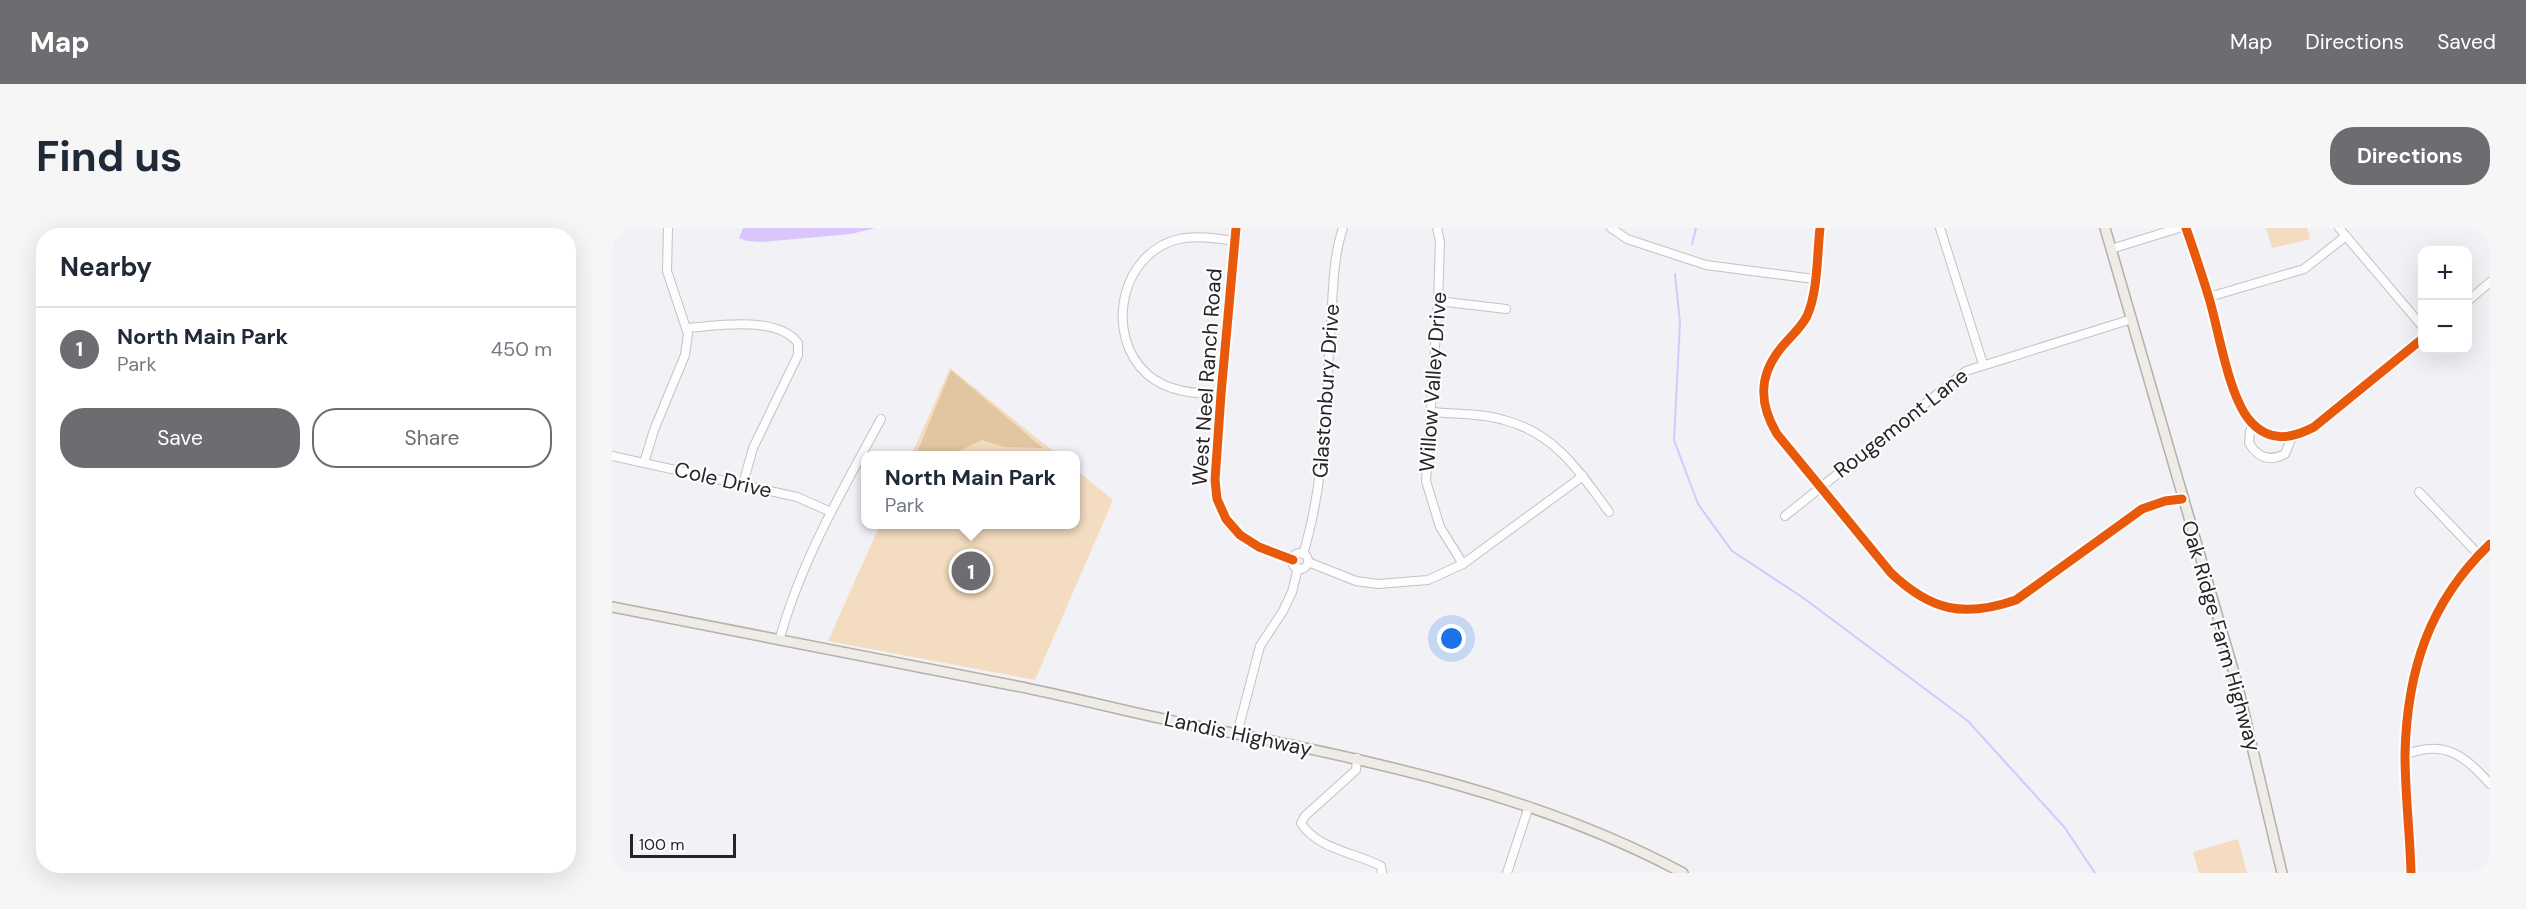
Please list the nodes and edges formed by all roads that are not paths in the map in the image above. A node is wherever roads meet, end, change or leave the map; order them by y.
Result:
1 (668, 228) edge
2 (1236, 228) edge
3 (1343, 228) edge
4 (1437, 228) edge
5 (1611, 228) edge
6 (1820, 228) edge
7 (1940, 228) edge
8 (2105, 228) edge
9 (2178, 228) edge
10 (2186, 228) edge
11 (2339, 228) edge
12 (2346, 236) junction
13 (1234, 241) junction
14 (2111, 249) junction
15 (1814, 279) junction
16 (2490, 282) edge
17 (2209, 297) junction
18 (2469, 300) edge
19 (1438, 301) junction
20 (1506, 309) dead end
21 (2132, 320) junction
22 (2418, 321) edge
23 (686, 328) junction
24 (2418, 342) edge
25 (1983, 364) junction
26 (1221, 394) junction
27 (1431, 412) junction
28 (881, 419) dead end
29 (2253, 425) junction
30 (2292, 437) junction
31 (864, 451) edge
32 (612, 456) edge
33 (861, 456) edge
34 (644, 463) junction
35 (1583, 476) junction
36 (743, 484) junction
37 (1821, 486) junction
38 (2420, 492) dead end
39 (2182, 499) junction
40 (831, 512) junction
41 (1609, 512) dead end
42 (1785, 516) dead end
43 (2490, 544) edge
44 (1303, 554) junction
45 (2479, 555) junction
46 (1293, 560) junction
47 (1308, 562) junction
48 (1463, 564) junction
49 (1298, 568) junction
50 (612, 607) edge
51 (780, 638) junction
52 (1238, 734) junction
53 (2405, 754) junction
54 (1356, 758) junction
55 (2490, 784) edge
56 (1529, 806) junction
57 (1382, 873) edge
58 (1507, 873) edge
59 (1683, 873) edge
60 (2282, 873) edge
61 (2411, 873) edge

1 - 23 street
2 - 13 street, West Neel Ranch Road
3 - 44 street, Glastonbury Drive
4 - 19 street, Willow Valley Drive
5 - 15 street
6 - 15 street
7 - 25 street
8 - 14 main road, Oak Ridge Farm Highway
9 - 14 street
10 - 17 street
11 - 12 street
12 - 17 street
12 - 22 street
13 - 26 street, West Neel Ranch Road
13 - 26 street
14 - 21 main road, Oak Ridge Farm Highway
15 - 37 street
16 - 18 street
17 - 29 street
19 - 20 street
19 - 27 street, Willow Valley Drive
21 - 25 street, Rougemont Lane
21 - 39 main road, Oak Ridge Farm Highway
23 - 34 street
23 - 36 street
24 - 30 street
25 - 37 street, Rougemont Lane
26 - 46 street, West Neel Ranch Road
27 - 35 street
27 - 48 street, Willow Valley Drive
28 - 31 street
29 - 30 street
29 - 30 street
32 - 34 street, Cole Drive
33 - 40 street
34 - 36 street, Cole Drive
35 - 41 street
35 - 48 street
36 - 40 street, Cole Drive
37 - 39 street
37 - 42 street, Rougemont Lane
38 - 45 street
39 - 60 main road, Oak Ridge Farm Highway
40 - 51 street
43 - 45 street
44 - 46 street
44 - 47 street
45 - 53 street
46 - 49 street
47 - 48 street
47 - 49 street
49 - 52 street
50 - 51 main road, Landis Highway
51 - 52 main road, Landis Highway
52 - 54 main road, Landis Highway
53 - 55 street
53 - 61 street
54 - 56 main road, Landis Highway
54 - 57 street
56 - 58 street
56 - 59 main road, Landis Highway

